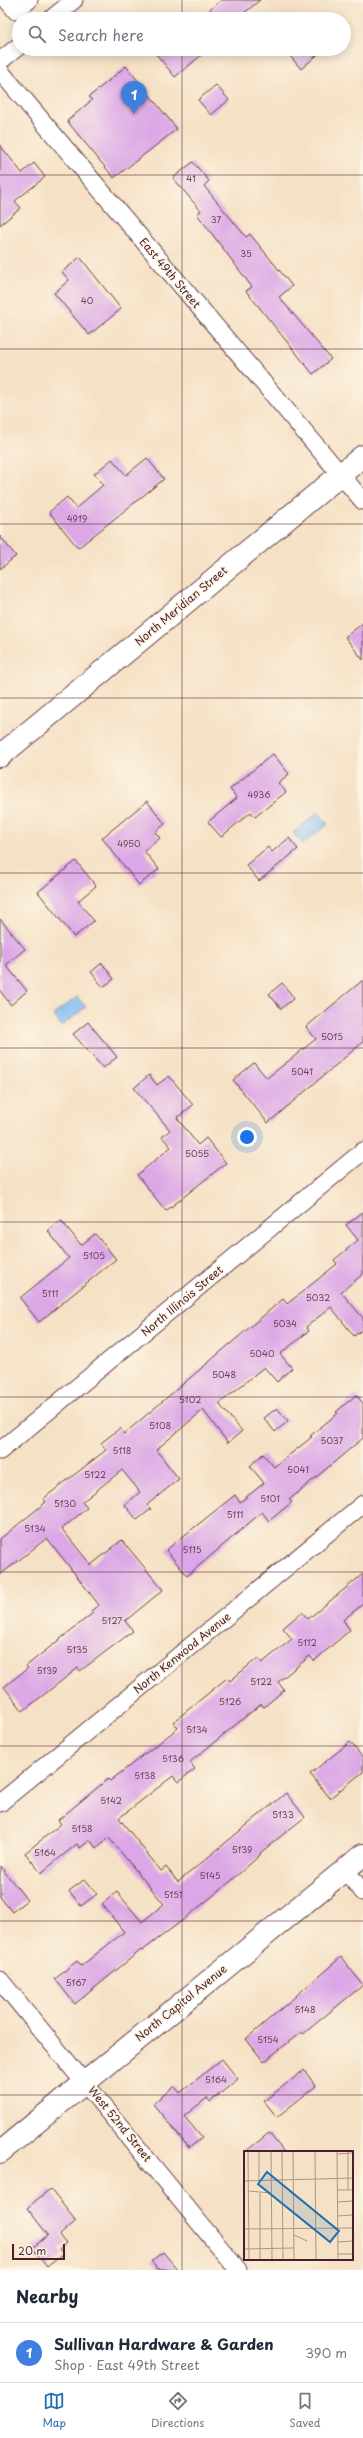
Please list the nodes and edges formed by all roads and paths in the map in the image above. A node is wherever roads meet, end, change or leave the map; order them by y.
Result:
1 (7, 0) edge
2 (29, 0) edge
3 (74, 0) edge
4 (59, 12) edge
5 (12, 52) edge
6 (0, 61) edge
7 (0, 71) edge
8 (363, 456) edge
9 (341, 475) junction
10 (363, 501) edge
11 (0, 756) edge
12 (363, 1151) edge
13 (0, 1451) edge
14 (363, 1504) edge
15 (0, 1803) edge
16 (363, 1855) edge
17 (345, 1870) junction
18 (363, 1892) edge
19 (0, 1980) edge
20 (85, 2082) junction
21 (0, 2152) edge
22 (238, 2270) edge

1 - 2 street
3 - 4 street
5 - 6 street
7 - 9 street, East 49th Street
8 - 9 main road, North Meridian Street
9 - 10 street, East 49th Street
9 - 11 main road, North Meridian Street
12 - 13 street, North Illinois Street
14 - 15 street, North Kenwood Avenue
16 - 17 main road, North Capitol Avenue
17 - 18 street
17 - 20 main road, North Capitol Avenue
19 - 20 street, West 52nd Street
20 - 21 main road, North Capitol Avenue
20 - 22 street, West 52nd Street

